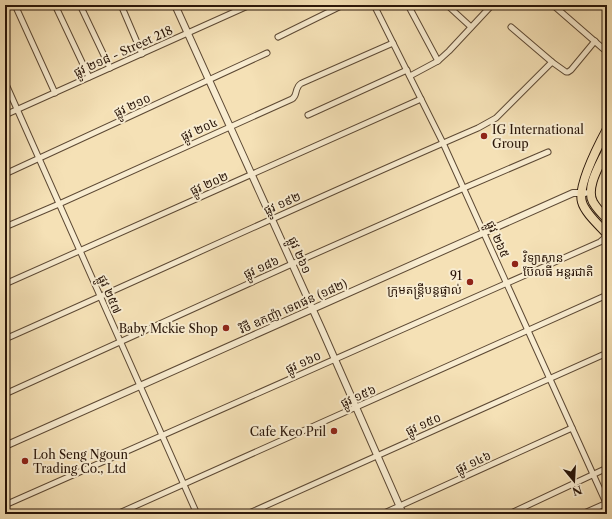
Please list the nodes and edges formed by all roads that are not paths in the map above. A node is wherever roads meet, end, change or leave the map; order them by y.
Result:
1 (15, 5) edge
2 (55, 5) edge
3 (80, 5) edge
4 (121, 5) edge
5 (175, 5) edge
6 (250, 5) edge
7 (343, 5) edge
8 (374, 5) edge
9 (408, 5) edge
10 (446, 5) edge
11 (553, 5) edge
12 (488, 6) edge
13 (511, 27) dead end
14 (471, 28) junction
15 (188, 33) junction
16 (278, 37) dead end
17 (595, 41) junction
18 (393, 43) junction
19 (607, 52) edge
20 (267, 53) dead end
21 (142, 54) junction
22 (438, 61) junction
23 (552, 62) junction
24 (110, 68) junction
25 (406, 70) junction
26 (410, 76) junction
27 (89, 77) junction
28 (209, 80) junction
29 (5, 82) edge
30 (55, 93) junction
31 (421, 99) junction
32 (17, 110) junction
33 (5, 115) edge
34 (308, 115) dead end
35 (230, 126) junction
36 (607, 129) edge
37 (443, 143) junction
38 (607, 149) edge
39 (548, 152) dead end
40 (39, 159) junction
41 (5, 174) edge
42 (252, 175) junction
43 (464, 188) junction
44 (581, 193) junction
45 (591, 193) junction
46 (59, 204) junction
47 (272, 219) junction
48 (607, 219) edge
49 (5, 227) edge
50 (484, 233) junction
51 (607, 234) edge
52 (80, 251) junction
53 (292, 264) junction
54 (507, 283) junction
55 (5, 284) edge
56 (607, 296) edge
57 (100, 297) junction
58 (312, 309) junction
59 (528, 331) junction
60 (5, 340) edge
61 (120, 341) junction
62 (607, 353) edge
63 (334, 359) junction
64 (550, 379) junction
65 (140, 386) junction
66 (5, 394) edge
67 (356, 408) junction
68 (572, 428) junction
69 (162, 436) junction
70 (5, 446) edge
71 (377, 456) junction
72 (607, 468) edge
73 (594, 474) junction
74 (184, 484) junction
75 (607, 504) edge
76 (5, 506) edge
77 (400, 506) junction
78 (118, 514) edge
79 (196, 514) edge
80 (247, 514) edge
81 (382, 514) edge
82 (403, 514) edge
83 (509, 514) edge
84 (582, 514) edge

1 - 30 street
2 - 27 street
3 - 24 street
4 - 21 street
5 - 15 street, ផ្លូវ ២៦១
6 - 15 street, ផ្លូវ ២១៨ - Street 218
7 - 16 street
8 - 18 street, ផ្លូវ ២៦៥
9 - 22 street
10 - 14 street
11 - 17 street
12 - 14 street
13 - 23 street
14 - 22 street
15 - 21 street, ផ្លូវ ២១៨ - Street 218
15 - 28 street, ផ្លូវ ២៦១
17 - 19 street
17 - 23 street
18 - 25 street, ផ្លូវ ២៦៥
18 - 35 street, ផ្លូវ ២០៤
20 - 28 street, ផ្លូវ ២១០
21 - 24 street, ផ្លូវ ២១៨ - Street 218
22 - 26 street
23 - 37 street, ផ្លូវ ១៩២
24 - 27 street, ផ្លូវ ២១៨ - Street 218
25 - 26 street, ផ្លូវ ២៦៥
25 - 34 street
26 - 31 street, ផ្លូវ ២៦៥
27 - 30 street, ផ្លូវ ២១៨ - Street 218
28 - 35 street, ផ្លូវ ២៦១
28 - 40 street, ផ្លូវ ២១០
29 - 32 street, ផ្លូវ ២៥៧
30 - 32 street, ផ្លូវ ២១៨ - Street 218
31 - 37 street, ផ្លូវ ២៦៥
31 - 42 street, ផ្លូវ ២០២
32 - 33 street, ផ្លូវ ២១៨ - Street 218
32 - 40 street, ផ្លូវ ២៥៧
35 - 42 street, ផ្លូវ ២៦១
35 - 46 street, ផ្លូវ ២០៤
36 - 44 main road
37 - 43 street, ផ្លូវ ២៦៥
37 - 47 street, ផ្លូវ ១៩២
38 - 45 main road
39 - 43 street, ផ្លូវ ១៨៦
40 - 41 street, ផ្លូវ ២១០
40 - 46 street, ផ្លូវ ២៥៧
42 - 47 street, ផ្លូវ ២៦១
42 - 52 street, ផ្លូវ ២០២
43 - 50 street, ផ្លូវ ២៦៥
43 - 53 street, ផ្លូវ ១៨៦
44 - 45 street, វិថី ឧកញ៉ា ទេពផន (១៨២)
44 - 50 street, វិថី ឧកញ៉ា ទេពផន (១៨២)
44 - 51 main road
45 - 48 main road
46 - 49 street, ផ្លូវ ២០៤
46 - 52 street, ផ្លូវ ២៥៧
47 - 53 street, ផ្លូវ ២៦១
47 - 57 street, ផ្លូវ ១៩២
50 - 54 street, ផ្លូវ ២៦៥
50 - 58 street, វិថី ឧកញ៉ា ទេពផន (១៨២)
51 - 54 street, ផ្លូវ ១៦០
52 - 55 street, ផ្លូវ ២០២
52 - 57 street, ផ្លូវ ២៥៧
53 - 58 street, ផ្លូវ ២៦១
53 - 61 street, ផ្លូវ ១៨៦
54 - 59 street, ផ្លូវ ២៦៥
54 - 63 street, ផ្លូវ ១៦០
56 - 59 street, ផ្លូវ ១៥៦
57 - 60 street, ផ្លូវ ១៩២
57 - 61 street, ផ្លូវ ២៥៧
58 - 63 street, ផ្លូវ ២៦១
58 - 65 street, វិថី ឧកញ៉ា ទេពផន (១៨២)
59 - 64 street, ផ្លូវ ២៦៥
59 - 67 street, ផ្លូវ ១៥៦
61 - 65 street, ផ្លូវ ២៥៧
61 - 66 street, ផ្លូវ ១៨៦
62 - 64 street, ផ្លូវ ១៥០
63 - 67 street, ផ្លូវ ២៦១
63 - 69 street, ផ្លូវ ១៦០
64 - 68 street, ផ្លូវ ២៦៥
64 - 71 street, ផ្លូវ ១៥០
65 - 69 street, ផ្លូវ ២៥៧
65 - 70 street, វិថី ឧកញ៉ា ទេពផន (១៨២)
67 - 71 street, ផ្លូវ ២៦១
67 - 74 street, ផ្លូវ ១៥៦
68 - 73 street, ផ្លូវ ២៦៥
68 - 77 street, ផ្លូវ ១៤៦
69 - 74 street, ផ្លូវ ២៥៧
69 - 76 street, ផ្លូវ ១៦០
71 - 77 street, ផ្លូវ ២៦១
71 - 80 street, ផ្លូវ ១៥០
72 - 73 street
73 - 75 street, ផ្លូវ ២៦៥
73 - 83 street
74 - 78 street, ផ្លូវ ១៥៦
74 - 79 street, ផ្លូវ ២៥៧
75 - 84 street
77 - 81 street, ផ្លូវ ១៤៦
77 - 82 street, ផ្លូវ ២៦១

